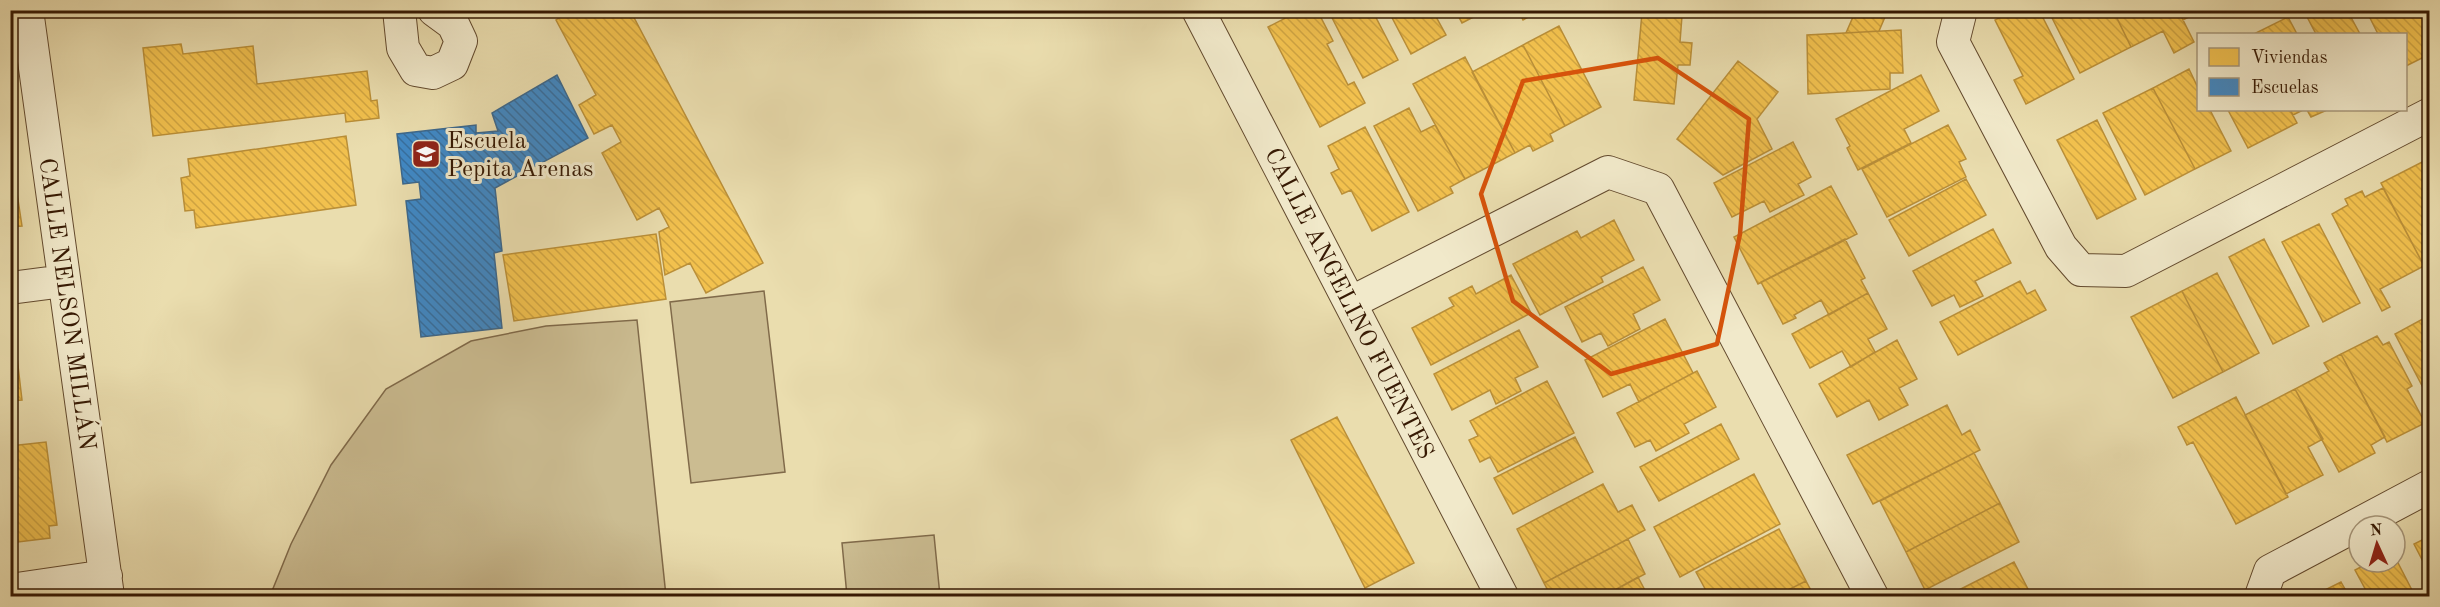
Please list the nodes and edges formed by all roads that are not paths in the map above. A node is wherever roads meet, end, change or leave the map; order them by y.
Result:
1 (27, 10) edge
2 (399, 10) edge
3 (434, 10) edge
4 (1198, 10) edge
5 (1961, 10) edge
6 (2430, 114) edge
7 (64, 281) junction
8 (10, 288) edge
9 (1350, 303) junction
10 (2430, 486) edge
11 (107, 586) edge
12 (10, 590) edge
13 (1500, 596) edge
14 (1872, 597) edge
15 (2261, 597) edge

1 - 7 street, CALLE NELSON MILLÁN
2 - 3 street
4 - 9 street, CALLE ANGELINO FUENTES
5 - 6 street
7 - 8 street
7 - 11 street, CALLE NELSON MILLÁN
9 - 13 street, CALLE ANGELINO FUENTES
9 - 14 street
10 - 15 street
11 - 12 street

